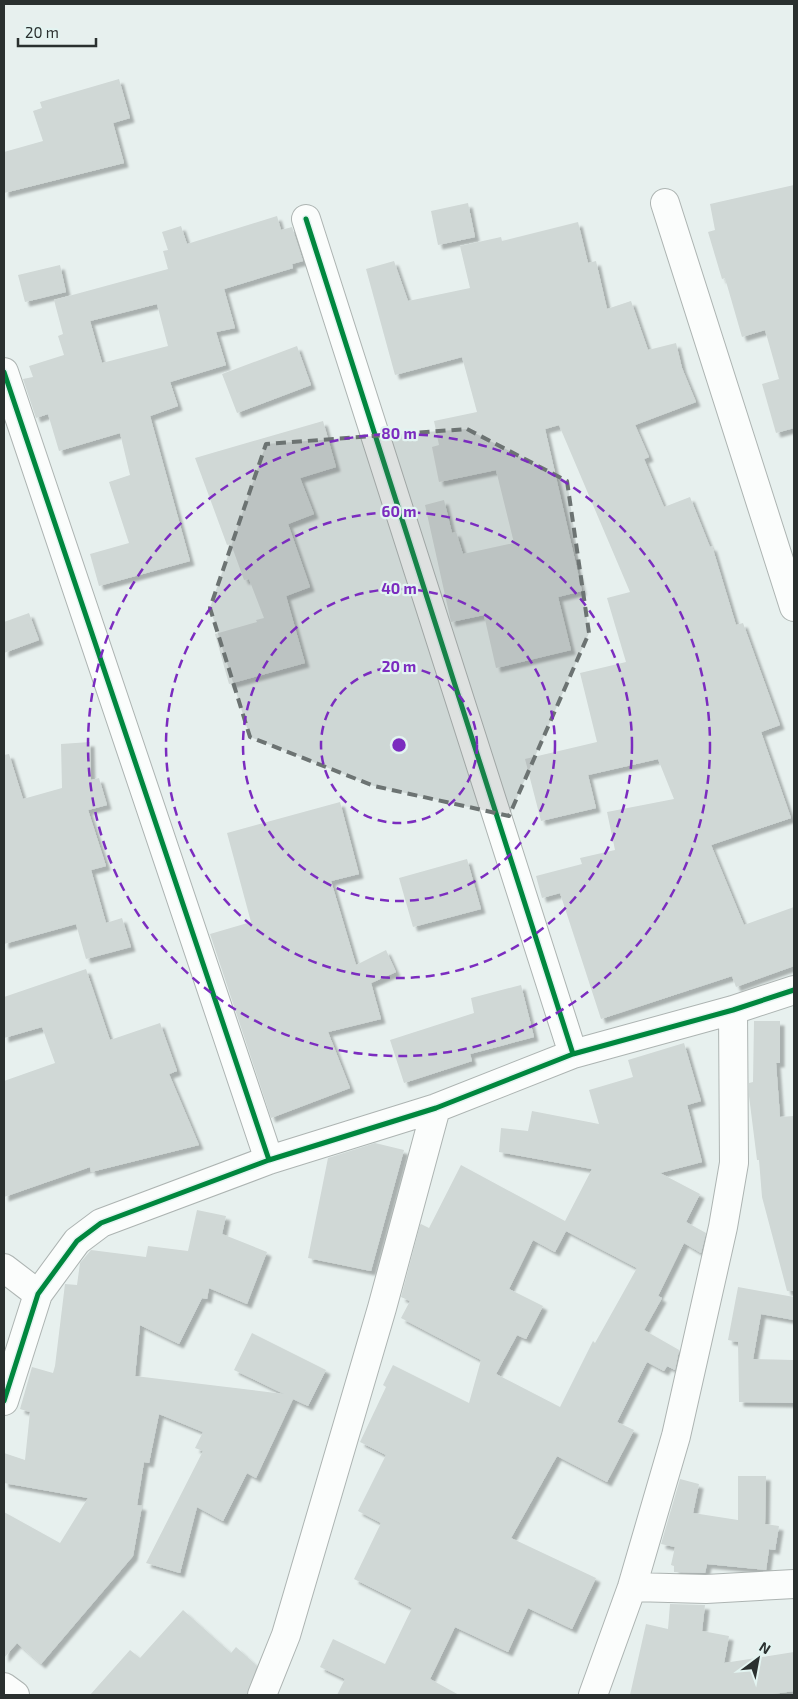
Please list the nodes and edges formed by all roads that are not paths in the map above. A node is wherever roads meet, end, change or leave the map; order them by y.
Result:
1 (665, 203) dead end
2 (306, 219) dead end
3 (4, 372) edge
4 (794, 607) edge
5 (794, 990) edge
6 (734, 1010) junction
7 (573, 1054) junction
8 (436, 1108) junction
9 (269, 1160) junction
10 (4, 1268) edge
11 (38, 1294) junction
12 (4, 1401) edge
13 (794, 1584) edge
14 (632, 1587) junction
15 (4, 1687) edge
16 (15, 1695) edge
17 (262, 1695) edge
18 (593, 1695) edge

1 - 4 street
2 - 7 street
3 - 9 street
5 - 6 street
6 - 7 street
6 - 14 street
7 - 8 street
8 - 9 street
8 - 17 street
9 - 11 street
10 - 11 street
11 - 12 street
13 - 14 street
14 - 18 street
15 - 16 street

